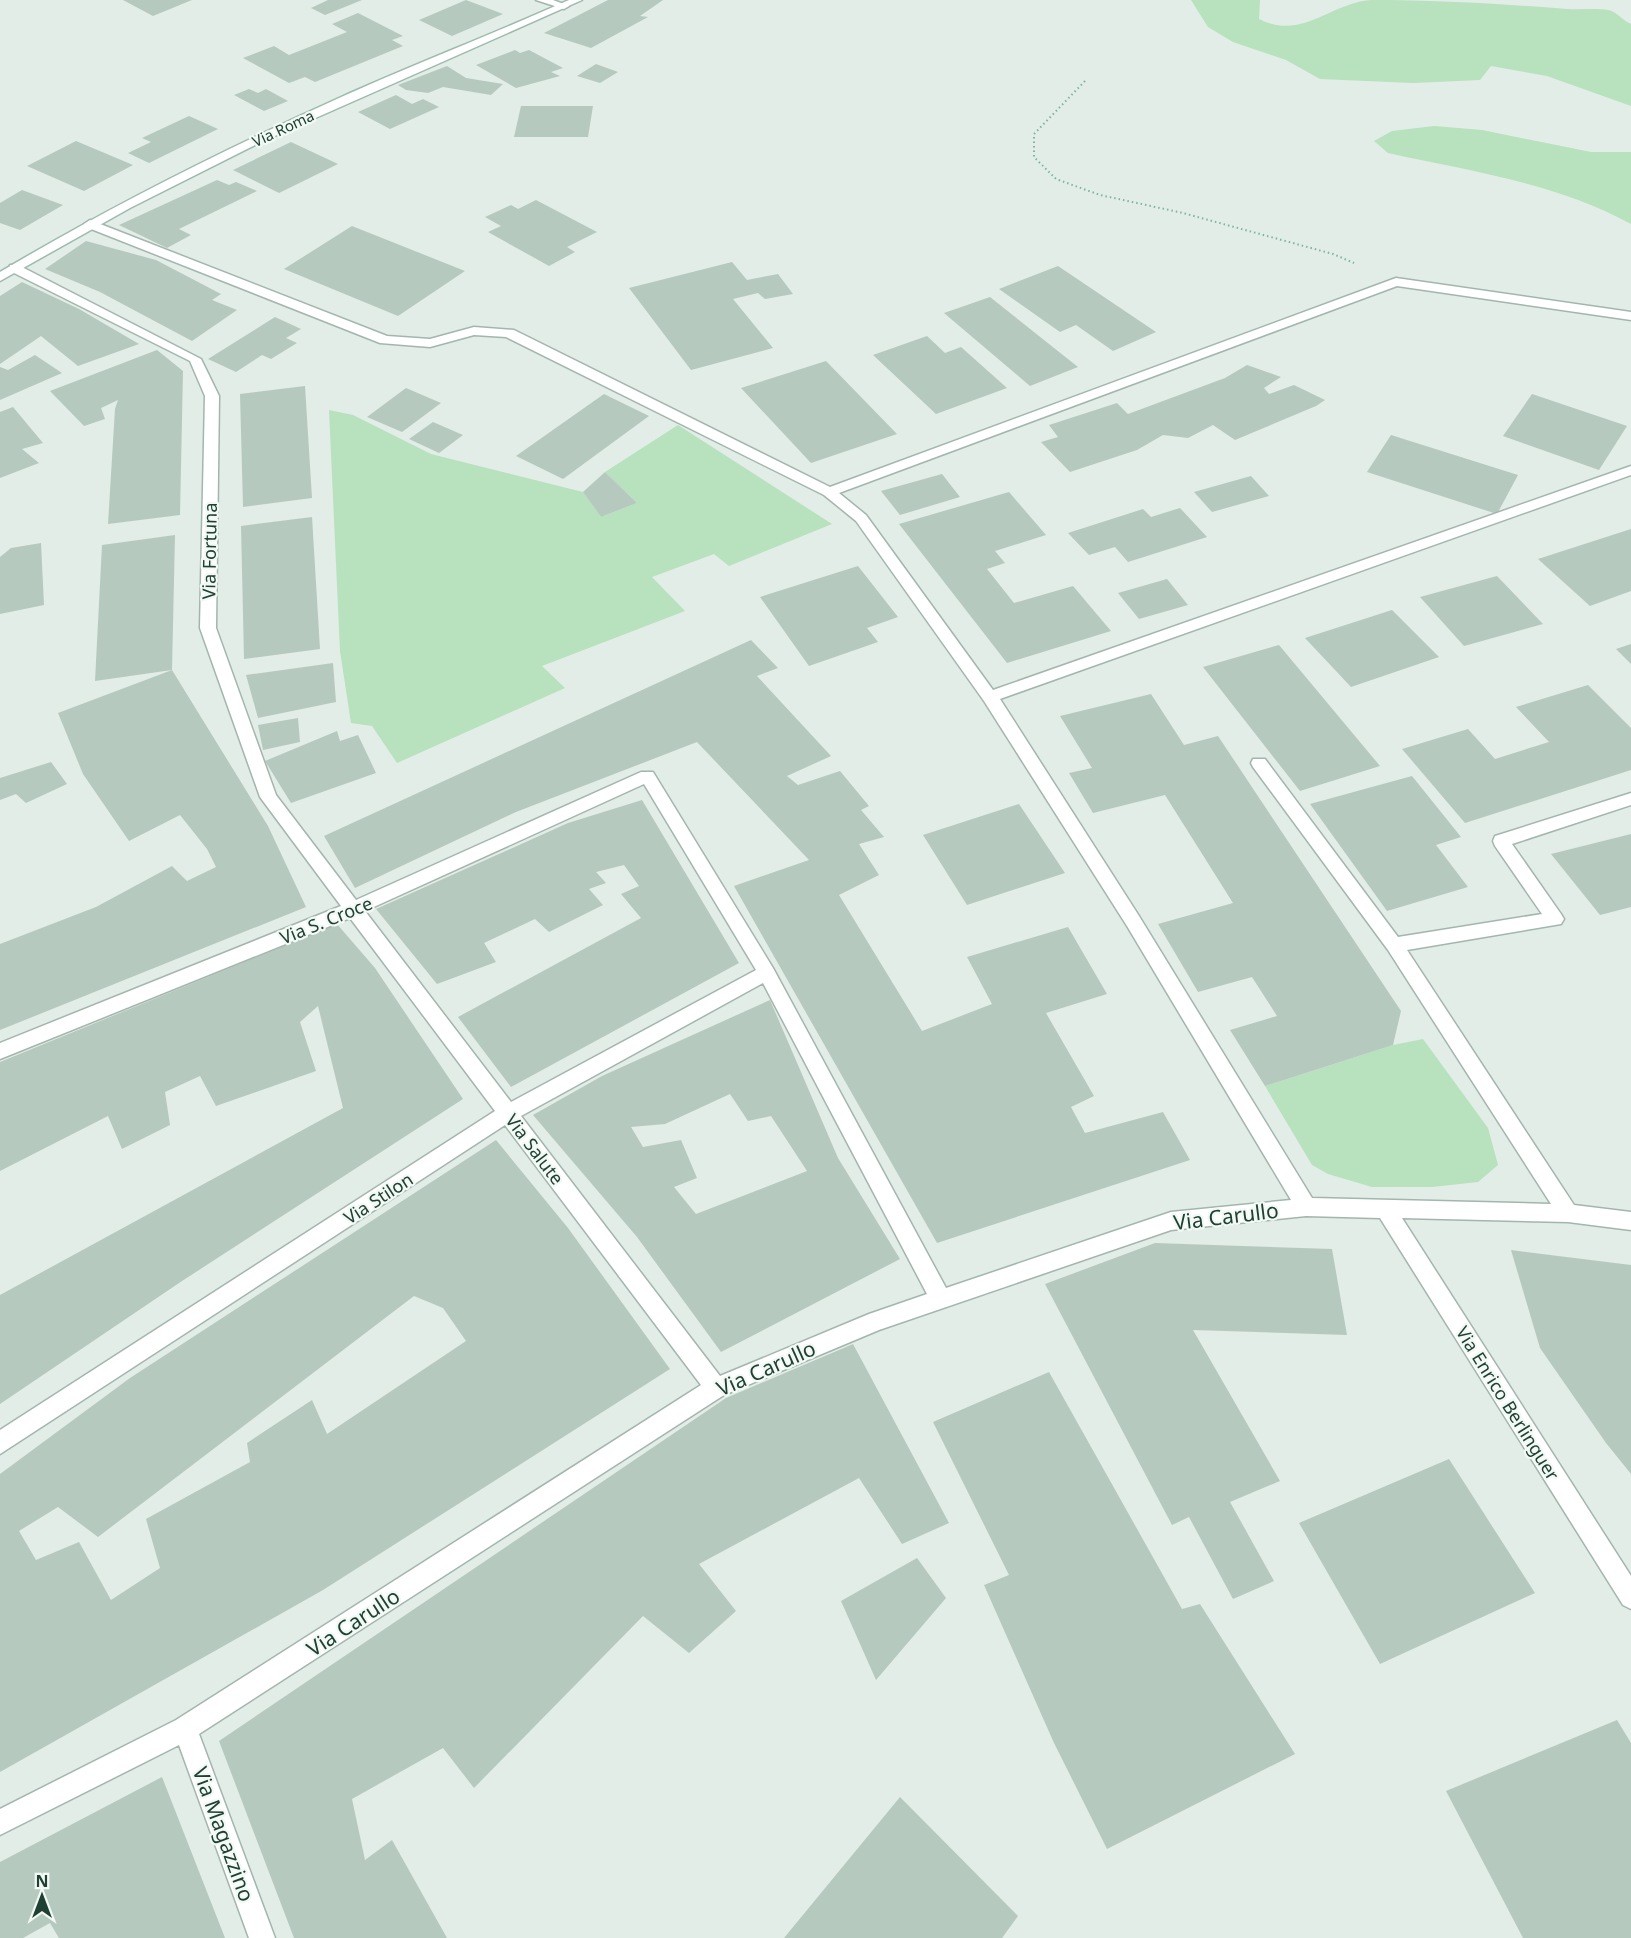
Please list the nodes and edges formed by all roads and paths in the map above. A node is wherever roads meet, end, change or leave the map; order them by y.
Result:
1 (541, 0) edge
2 (577, 0) edge
3 (564, 6) junction
4 (1085, 81) dead end
5 (90, 224) junction
6 (14, 268) junction
7 (0, 277) edge
8 (1396, 282) junction
9 (1631, 316) edge
10 (1631, 470) edge
11 (829, 492) junction
12 (990, 697) junction
13 (1258, 763) dead end
14 (1631, 799) edge
15 (353, 909) junction
16 (1394, 945) junction
17 (767, 972) junction
18 (0, 1051) edge
19 (508, 1113) junction
20 (1306, 1207) junction
21 (1386, 1210) junction
22 (1568, 1213) junction
23 (1631, 1221) edge
24 (941, 1299) junction
25 (716, 1388) junction
26 (0, 1443) edge
27 (1631, 1597) edge
28 (185, 1729) junction
29 (0, 1822) edge
30 (262, 1938) edge

1 - 3 street
2 - 3 street, Via Roma
3 - 5 street, Via Roma
4 - 8 path
5 - 6 street, Via Roma
5 - 11 street
6 - 7 street, Via Roma
6 - 15 street, Via Fortuna
8 - 9 street
8 - 11 street
10 - 12 street
11 - 12 street
12 - 20 street
13 - 16 street
14 - 16 street
15 - 17 street, Via S. Croce
15 - 18 street, Via S. Croce
15 - 19 street, Via Salute
16 - 22 street
17 - 19 street, Via Stilon
17 - 24 street
19 - 25 street, Via Salute
19 - 26 street, Via Stilon
20 - 21 street, Via Carullo
20 - 24 street, Via Carullo
21 - 22 street, Via Carullo
21 - 27 street, Via Enrico Berlinguer
22 - 23 street, Via Carullo
24 - 25 street, Via Carullo
25 - 28 street, Via Carullo
28 - 29 street, Via Carullo
28 - 30 street, Via Magazzino

